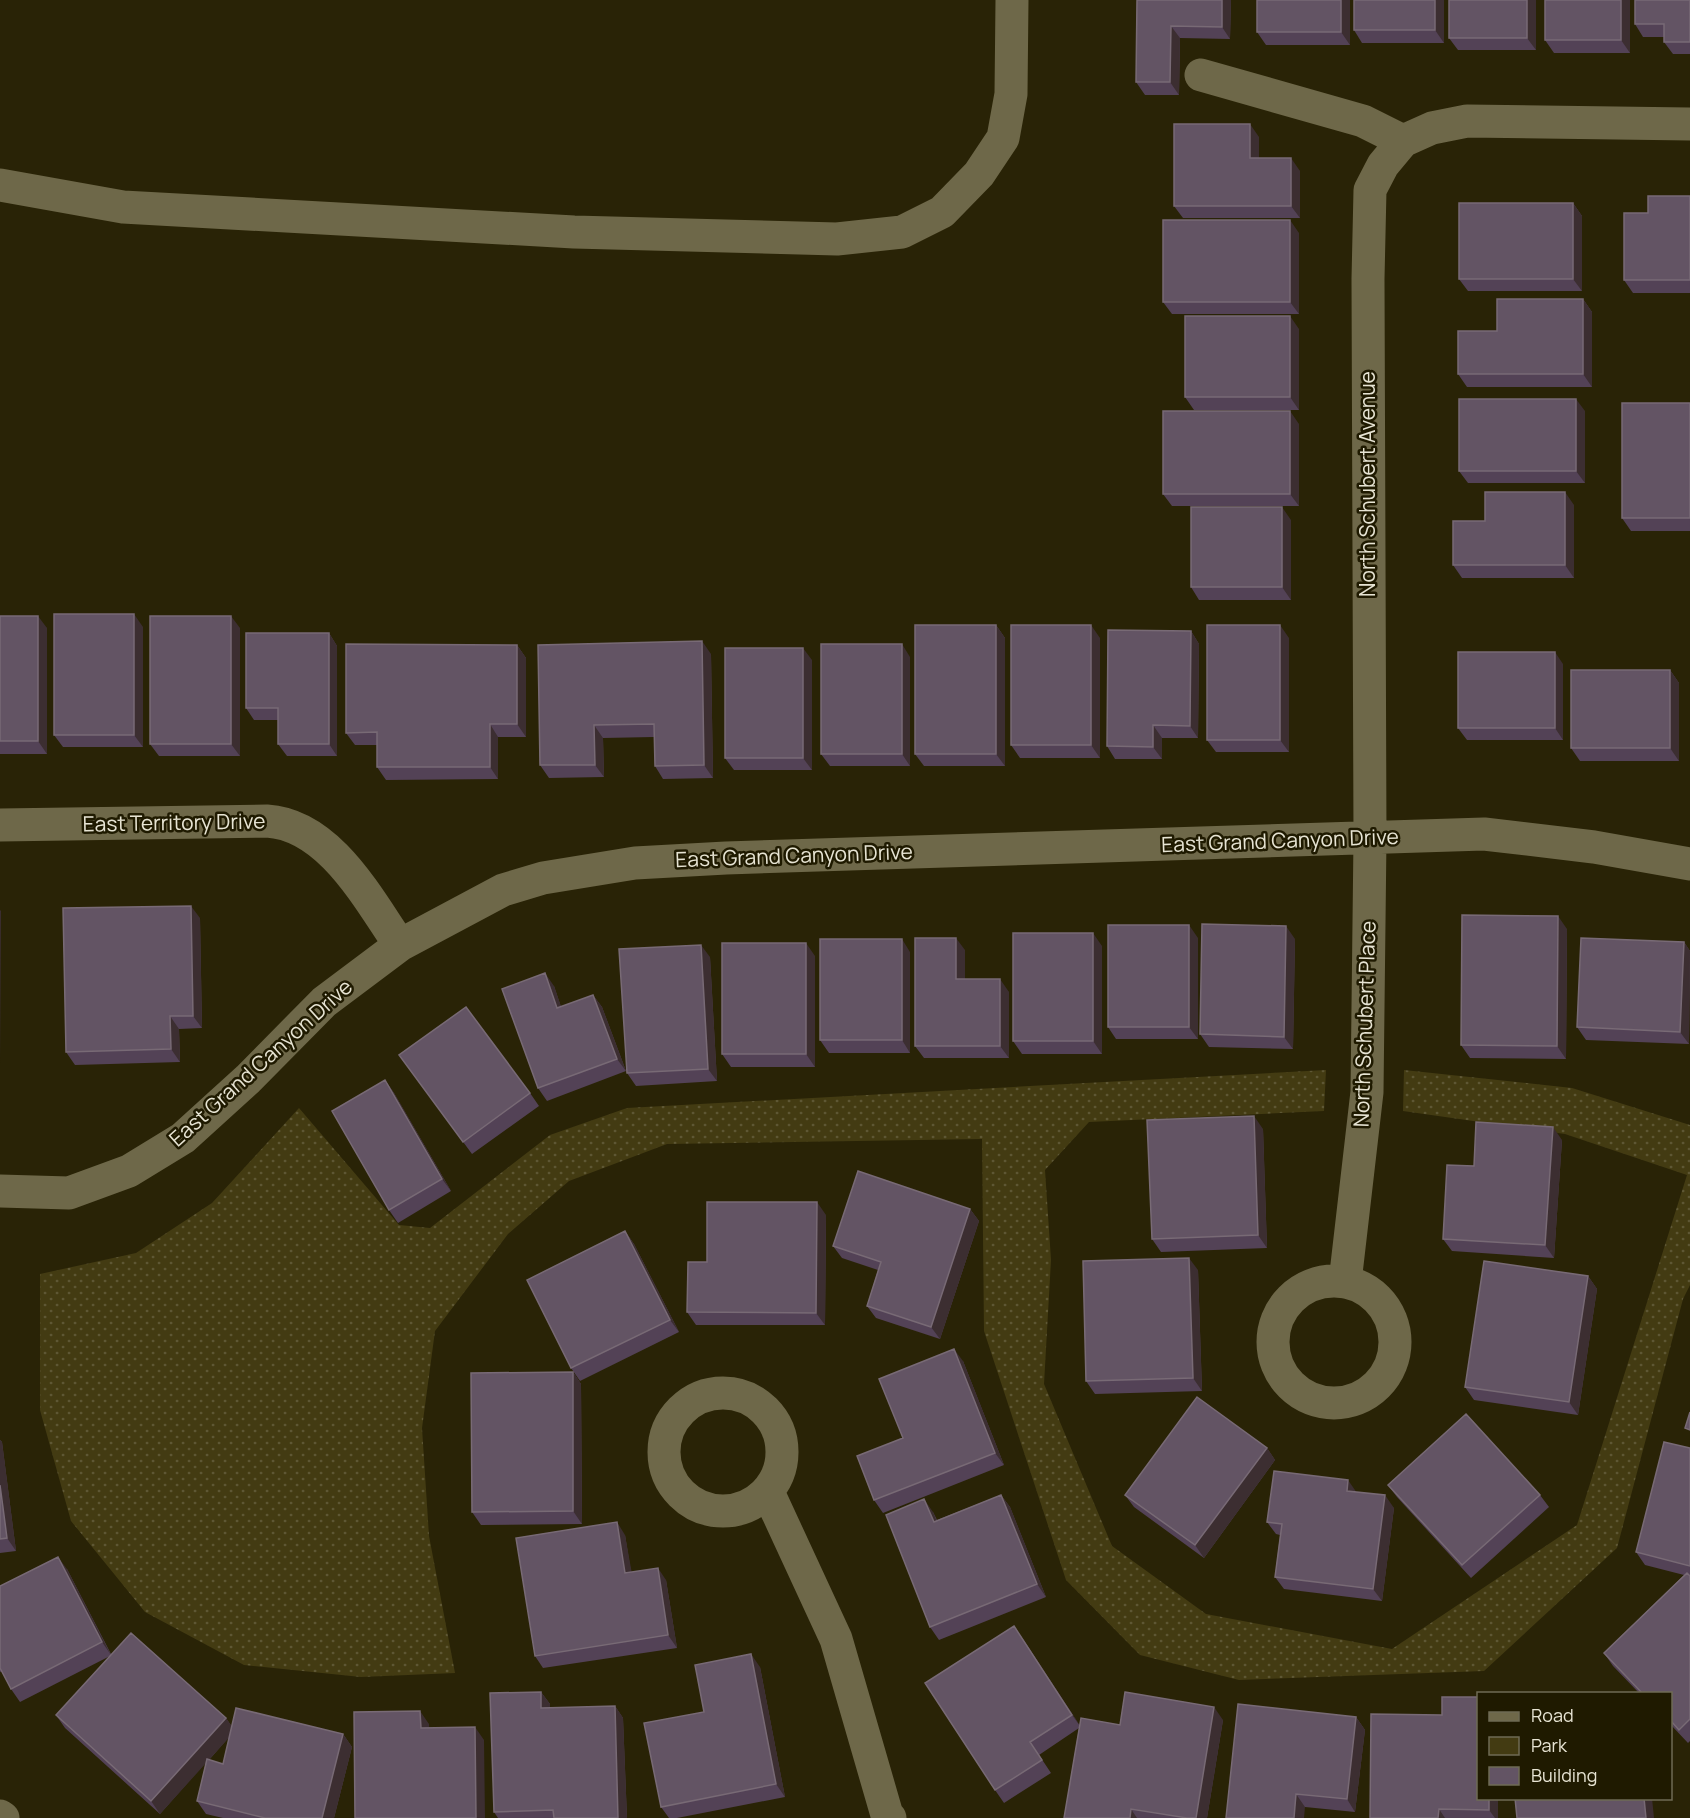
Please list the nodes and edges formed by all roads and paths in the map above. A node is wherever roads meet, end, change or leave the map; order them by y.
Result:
1 (1012, 0) edge
2 (1200, 75) dead end
3 (1690, 124) edge
4 (1404, 141) junction
5 (0, 186) edge
6 (0, 825) edge
7 (1370, 838) junction
8 (1690, 864) edge
9 (400, 945) junction
10 (0, 1191) edge
11 (1345, 1282) dead end
12 (768, 1492) dead end
13 (886, 1817) edge

1 - 5 street
2 - 4 street
3 - 4 street
4 - 7 street, North Schubert Avenue
6 - 9 street, East Territory Drive
7 - 8 street, East Grand Canyon Drive
7 - 9 street, East Grand Canyon Drive
7 - 11 street, North Schubert Place
9 - 10 street, East Grand Canyon Drive
12 - 13 street

